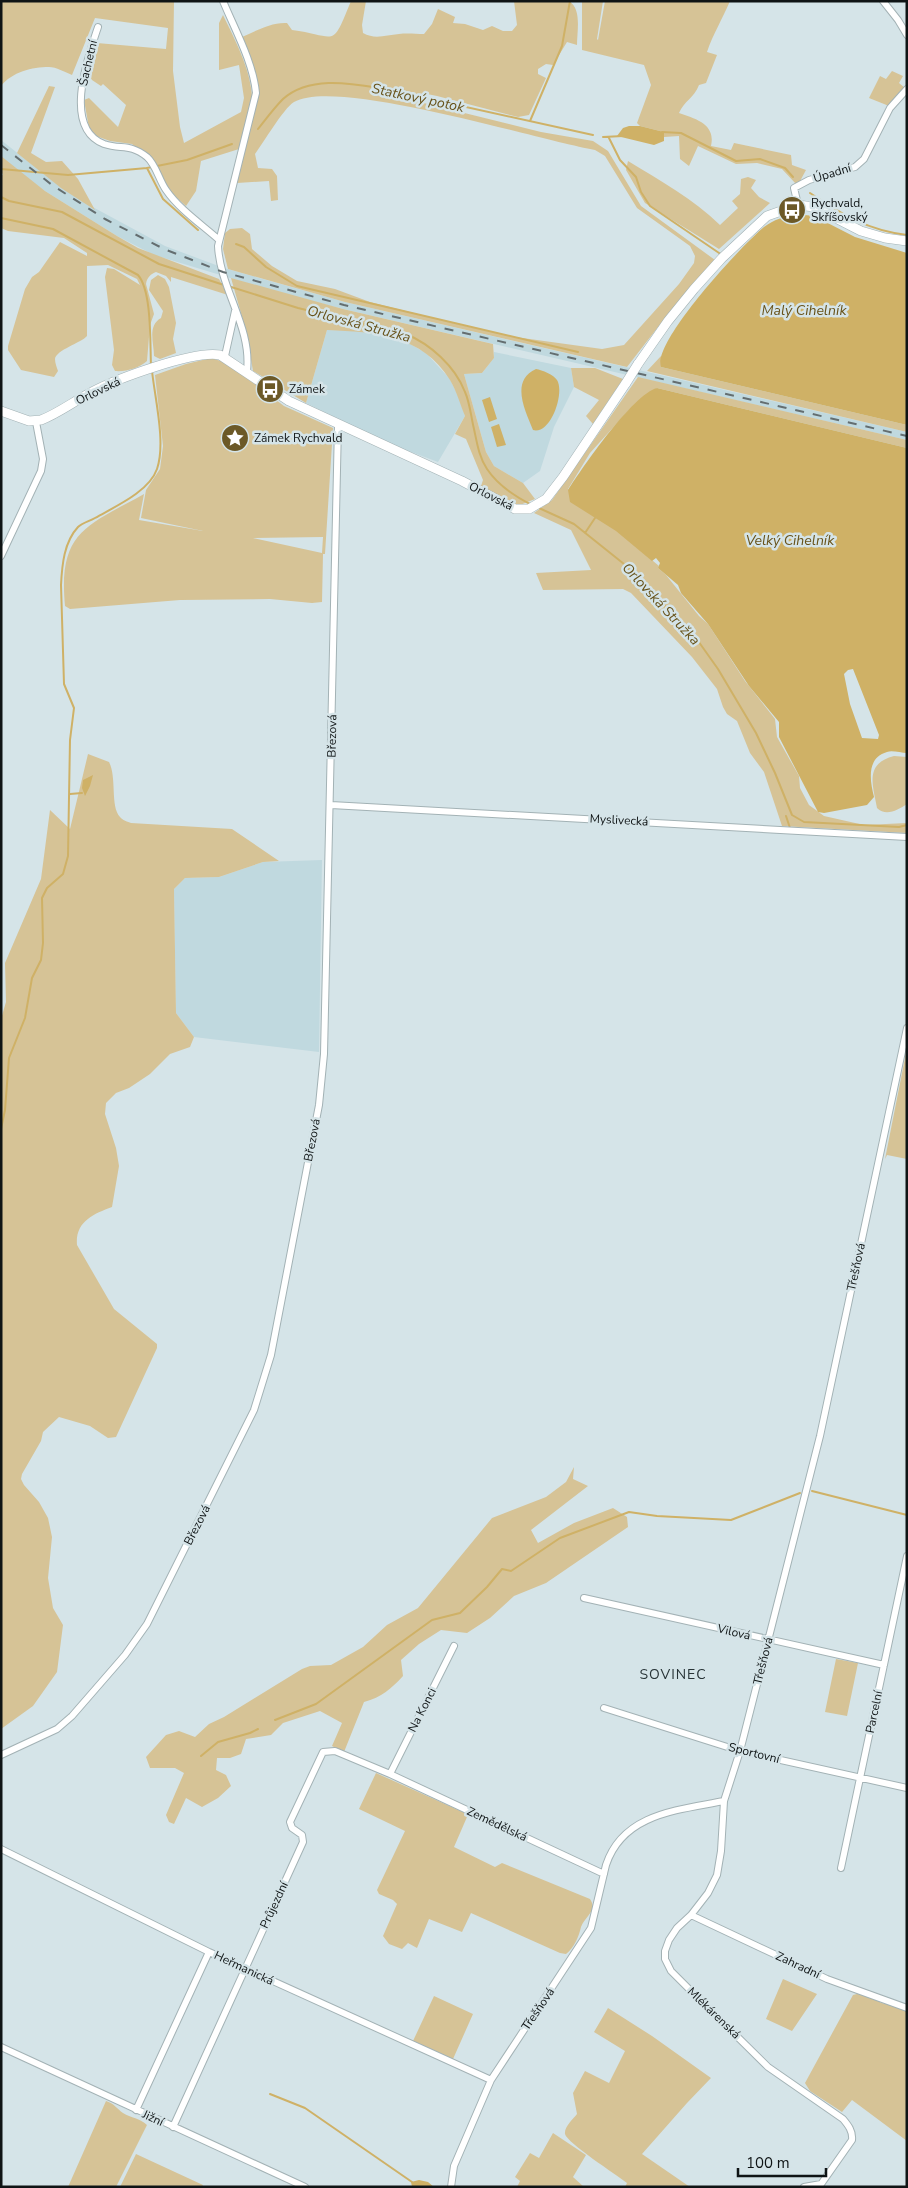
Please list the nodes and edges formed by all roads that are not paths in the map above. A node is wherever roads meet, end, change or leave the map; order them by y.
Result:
1 (223, 1) edge
2 (883, 1) edge
3 (98, 27) dead end
4 (907, 35) edge
5 (907, 89) edge
6 (798, 205) junction
7 (218, 239) junction
8 (907, 241) edge
9 (235, 309) junction
10 (225, 356) junction
11 (247, 371) junction
12 (1, 411) edge
13 (36, 422) junction
14 (338, 425) junction
15 (1, 556) edge
16 (331, 805) junction
17 (907, 838) edge
18 (907, 1028) edge
19 (907, 1556) edge
20 (584, 1598) dead end
21 (768, 1640) junction
22 (454, 1646) dead end
23 (884, 1665) junction
24 (604, 1708) dead end
25 (740, 1751) junction
26 (1, 1755) edge
27 (390, 1774) junction
28 (860, 1778) junction
29 (907, 1788) edge
30 (724, 1801) junction
31 (1, 1848) edge
32 (841, 1868) dead end
33 (604, 1874) junction
34 (691, 1915) junction
35 (209, 1952) junction
36 (245, 1968) junction
37 (907, 2008) edge
38 (1, 2047) edge
39 (490, 2080) junction
40 (136, 2110) junction
41 (173, 2127) junction
42 (820, 2185) edge
43 (305, 2187) edge
44 (451, 2187) edge
45 (804, 2187) edge

1 - 7 street
2 - 4 street
3 - 7 street, Šachetní
5 - 6 street, Úpadní
6 - 8 main road
6 - 14 main road, Orlovská, bridge
7 - 9 street
9 - 10 street
9 - 11 street
10 - 11 main road, Orlovská
10 - 13 main road, Orlovská
11 - 14 main road, Orlovská
12 - 13 main road
13 - 15 street
14 - 16 street, Březová
16 - 17 street, Myslivecká
16 - 26 street, Březová
18 - 21 street, Třešňová
19 - 23 street, Parcelní
20 - 21 street, Vilová
21 - 23 street, Vilová
21 - 25 street, Třešňová
22 - 27 street, Na Konci
23 - 28 street, Parcelní
24 - 25 street, Sportovní
25 - 28 street, Sportovní
25 - 30 street, Třešňová
27 - 33 street, Zemědělská
27 - 36 street, Průjezdní
28 - 29 street, Sportovní
28 - 32 street, Parcelní
30 - 33 street, Třešňová
30 - 34 street, Mlékárenská
31 - 35 street, Heřmanická
33 - 39 street, Třešňová
34 - 37 street, Zahradní
34 - 42 street, Mlékárenská
35 - 36 street, Heřmanická
35 - 40 street
36 - 39 street, Heřmanická
36 - 41 street, Průjezdní
38 - 40 street, Jižní
39 - 44 street, Třešňová
40 - 41 street, Jižní
41 - 43 street, Jižní
42 - 45 street

